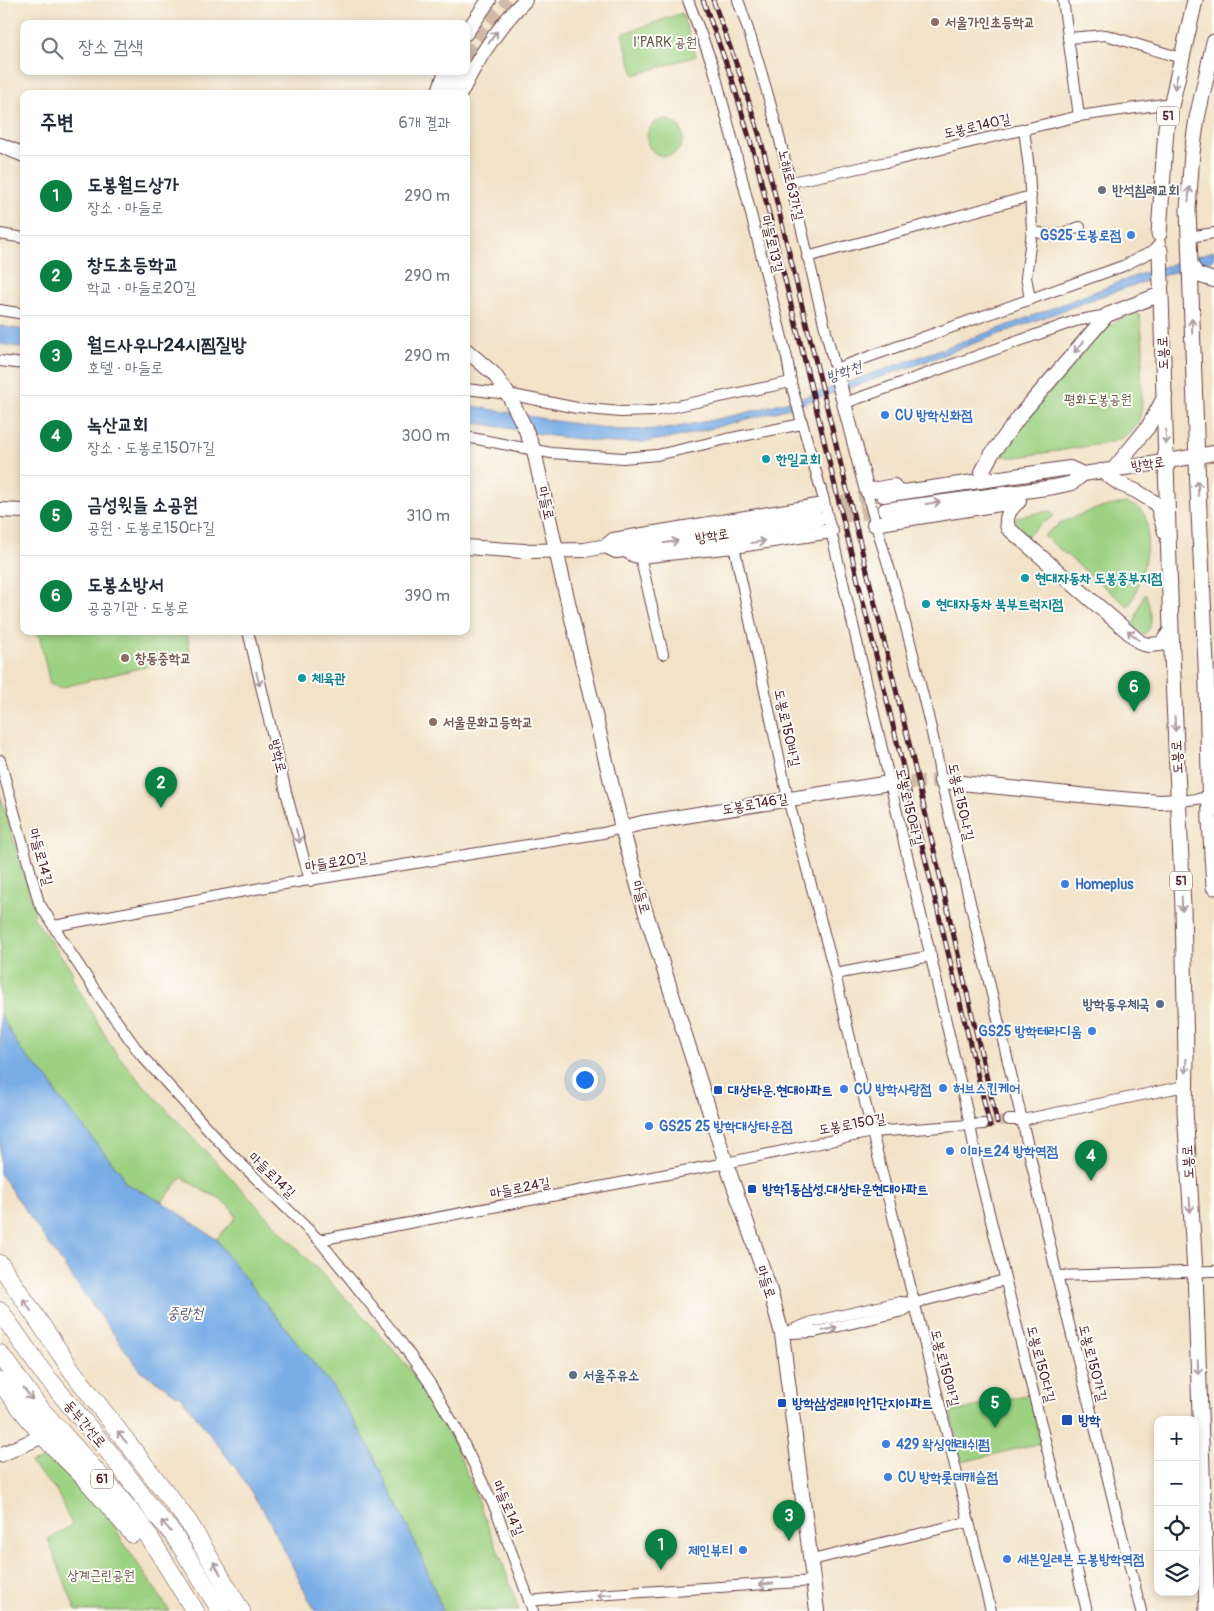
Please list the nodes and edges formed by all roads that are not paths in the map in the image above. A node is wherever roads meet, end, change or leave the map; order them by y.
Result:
1 (489, 0) edge
2 (525, 0) edge
3 (688, 0) edge
4 (738, 0) edge
5 (1063, 0) edge
6 (1195, 0) edge
7 (470, 28) edge
8 (1068, 38) junction
9 (1214, 42) edge
10 (1181, 58) junction
11 (450, 75) edge
12 (451, 75) edge
13 (441, 90) edge
14 (449, 90) edge
15 (462, 90) edge
16 (1171, 103) junction
17 (1079, 116) junction
18 (1024, 129) junction
19 (0, 145) edge
20 (20, 153) edge
21 (791, 182) junction
22 (1031, 196) junction
23 (1080, 227) dead end
24 (1032, 232) junction
25 (1214, 233) edge
26 (0, 234) edge
27 (20, 237) edge
28 (1189, 240) junction
29 (1160, 242) junction
30 (807, 257) junction
31 (1190, 264) junction
32 (1213, 278) edge
33 (1161, 289) junction
34 (1030, 299) junction
35 (0, 310) edge
36 (20, 313) edge
37 (1107, 314) junction
38 (470, 353) edge
39 (0, 361) edge
40 (20, 364) edge
41 (836, 370) junction
42 (792, 384) junction
43 (470, 390) edge
44 (1165, 396) junction
45 (510, 398) junction
46 (844, 400) junction
47 (802, 424) junction
48 (470, 437) edge
49 (531, 444) junction
50 (1214, 452) edge
51 (1196, 456) junction
52 (1166, 461) junction
53 (1052, 470) junction
54 (1107, 470) junction
55 (982, 472) junction
56 (1083, 474) junction
57 (1054, 487) junction
58 (867, 490) junction
59 (883, 496) tunnel mouth
60 (1019, 501) junction
61 (820, 507) junction
62 (0, 510) edge
63 (885, 510) tunnel mouth
64 (20, 511) edge
65 (874, 524) junction
66 (831, 531) junction
67 (1168, 542) junction
68 (626, 543) junction
69 (734, 546) junction
70 (470, 547) edge
71 (556, 550) junction
72 (640, 556) junction
73 (1209, 599) edge
74 (1171, 630) junction
75 (249, 635) edge
76 (1210, 646) edge
77 (663, 654) dead end
78 (0, 760) edge
79 (941, 781) junction
80 (889, 782) junction
81 (1212, 798) edge
82 (788, 799) junction
83 (1179, 801) junction
84 (622, 828) junction
85 (310, 881) junction
86 (1214, 887) edge
87 (54, 926) junction
88 (931, 956) junction
89 (835, 974) junction
90 (1185, 1086) junction
91 (1009, 1120) tunnel mouth
92 (1022, 1120) junction
93 (970, 1124) junction
94 (984, 1124) tunnel mouth
95 (872, 1132) junction
96 (726, 1163) junction
97 (319, 1240) junction
98 (0, 1264) edge
99 (1214, 1271) edge
100 (1195, 1272) junction
101 (1057, 1276) junction
102 (1005, 1280) junction
103 (915, 1303) junction
104 (0, 1311) edge
105 (782, 1334) junction
106 (0, 1354) edge
107 (0, 1382) edge
108 (43, 1436) junction
109 (58, 1450) junction
110 (0, 1455) edge
111 (118, 1496) junction
112 (968, 1522) junction
113 (812, 1560) junction
114 (814, 1581) junction
115 (531, 1606) edge
116 (182, 1611) edge
117 (195, 1611) edge
118 (221, 1611) edge
119 (240, 1611) edge
120 (817, 1611) edge
121 (990, 1611) edge
122 (1087, 1611) edge
123 (1141, 1611) edge
124 (1207, 1611) edge

1 - 7 main road
15 -> 2 main road
3 - 42 street, 마들로13길
4 - 21 street, 노해로63가길
5 - 8 street
6 - 10 main road, 도봉로 / 51
8 - 10 street
8 - 17 street
28 -> 9 main road, 51
10 -> 16 main road, 도봉로 / 51
11 - 13 main road
12 - 14 main road
16 - 17 street, 도봉로140길
16 - 29 main road, 도봉로 / 51
17 - 18 street, 도봉로140길
18 - 21 street, 도봉로140길
18 - 22 street
19 - 20 main road
21 - 30 street, 노해로63가길
22 - 24 street
22 - 30 street
23 - 24 street
24 - 34 street
25 - 28 street
26 - 27 street
28 - 31 main road, 51
29 - 33 main road, 도봉로 / 51
29 - 34 street
30 - 41 street, 노해로63가길
31 - 32 main road
51 -> 31 main road, 51
33 - 37 main road
33 - 44 main road, 도봉로 / 51
34 - 41 street
35 - 36 street
37 - 46 street
37 -> 55 main road
38 - 45 main road
39 - 40 street
41 - 46 main road
42 - 45 street
42 - 47 street, 마들로13길
43 - 45 street
44 -> 52 main road, 도봉로 / 51
44 - 54 main road
45 - 49 main road, 마들로
46 - 58 main road
47 - 49 street
47 - 61 street, 마들로13길
48 - 49 street
49 - 71 main road, 마들로
50 - 51 main road, 방학로
51 - 52 main road, 방학로
73 -> 51 main road, 51
52 - 54 main road, 방학로
52 - 67 main road, 도봉로 / 51
53 - 55 main road
53 - 56 main road, 방학로
53 - 59 main road, 방학로
54 - 56 main road, 방학로
54 - 67 main road
55 - 58 main road
56 - 57 main road, 방학로
57 - 60 main road
63 -> 57 main road, 방학로
58 - 65 street, 도봉로150나길
60 - 65 main road
74 -> 60 main road
61 - 66 street, 도봉로150라길
61 - 68 main road, 방학로
61 - 68 main road
62 - 64 main road
65 - 79 street, 도봉로150나길
69 -> 66 main road
66 - 80 street, 도봉로150라길
67 - 74 main road, 도봉로 / 51
68 - 71 main road, 방학로
68 - 72 main road
69 - 72 main road
69 - 82 street, 도봉로150바길
70 - 71 main road, 방학로
71 - 84 main road, 마들로
72 - 77 street
73 - 76 main road, 51
74 -> 83 main road, 도봉로 / 51
75 -> 85 street, 방학로
76 - 81 main road, 51
78 - 87 street, 마들로14길
79 - 83 main road
79 - 92 street, 도봉로150나길
80 - 82 main road, 도봉로146길
80 - 88 street, 도봉로150라길
81 - 83 street
81 - 86 main road, 51
82 - 84 main road, 도봉로146길
82 - 89 street, 도봉로150바길
83 -> 90 main road, 도봉로 / 51
84 - 85 street, 마들로20길
84 - 96 main road, 마들로
85 - 87 street, 마들로20길
87 - 97 street, 마들로14길
88 - 89 street
88 - 93 street, 도봉로150라길
89 - 95 street, 도봉로150바길
90 - 92 street
90 -> 100 main road, 도봉로 / 51
91 - 92 street
92 - 101 street, 도봉로150가길
93 - 94 street, 도봉로150길
93 - 95 street, 도봉로150길
93 - 102 street, 도봉로150다길
95 - 96 street, 도봉로150길
95 - 103 street, 도봉로150마길
96 - 97 street, 마들로24길
96 - 105 main road, 마들로
97 - 115 street, 마들로14길
119 -> 98 highway
99 - 100 street
100 - 101 street
100 -> 124 main road, 도봉로 / 51
101 - 123 street, 도봉로150가길
102 - 103 street
102 - 122 street, 도봉로150다길
103 - 105 street
103 - 112 street, 도봉로150마길
118 -> 104 highway, 동부간선로 / 61
105 - 113 main road, 마들로
106 -> 111 highway, 동부간선로 / 61
107 - 108 highway
108 - 109 highway
108 - 110 main road
109 - 111 highway
109 - 116 highway
111 - 117 highway, 동부간선로 / 61
112 - 113 street
112 - 121 street, 도봉로150마길
113 - 114 main road, 마들로
114 -> 115 street
114 - 120 main road, 마들로

